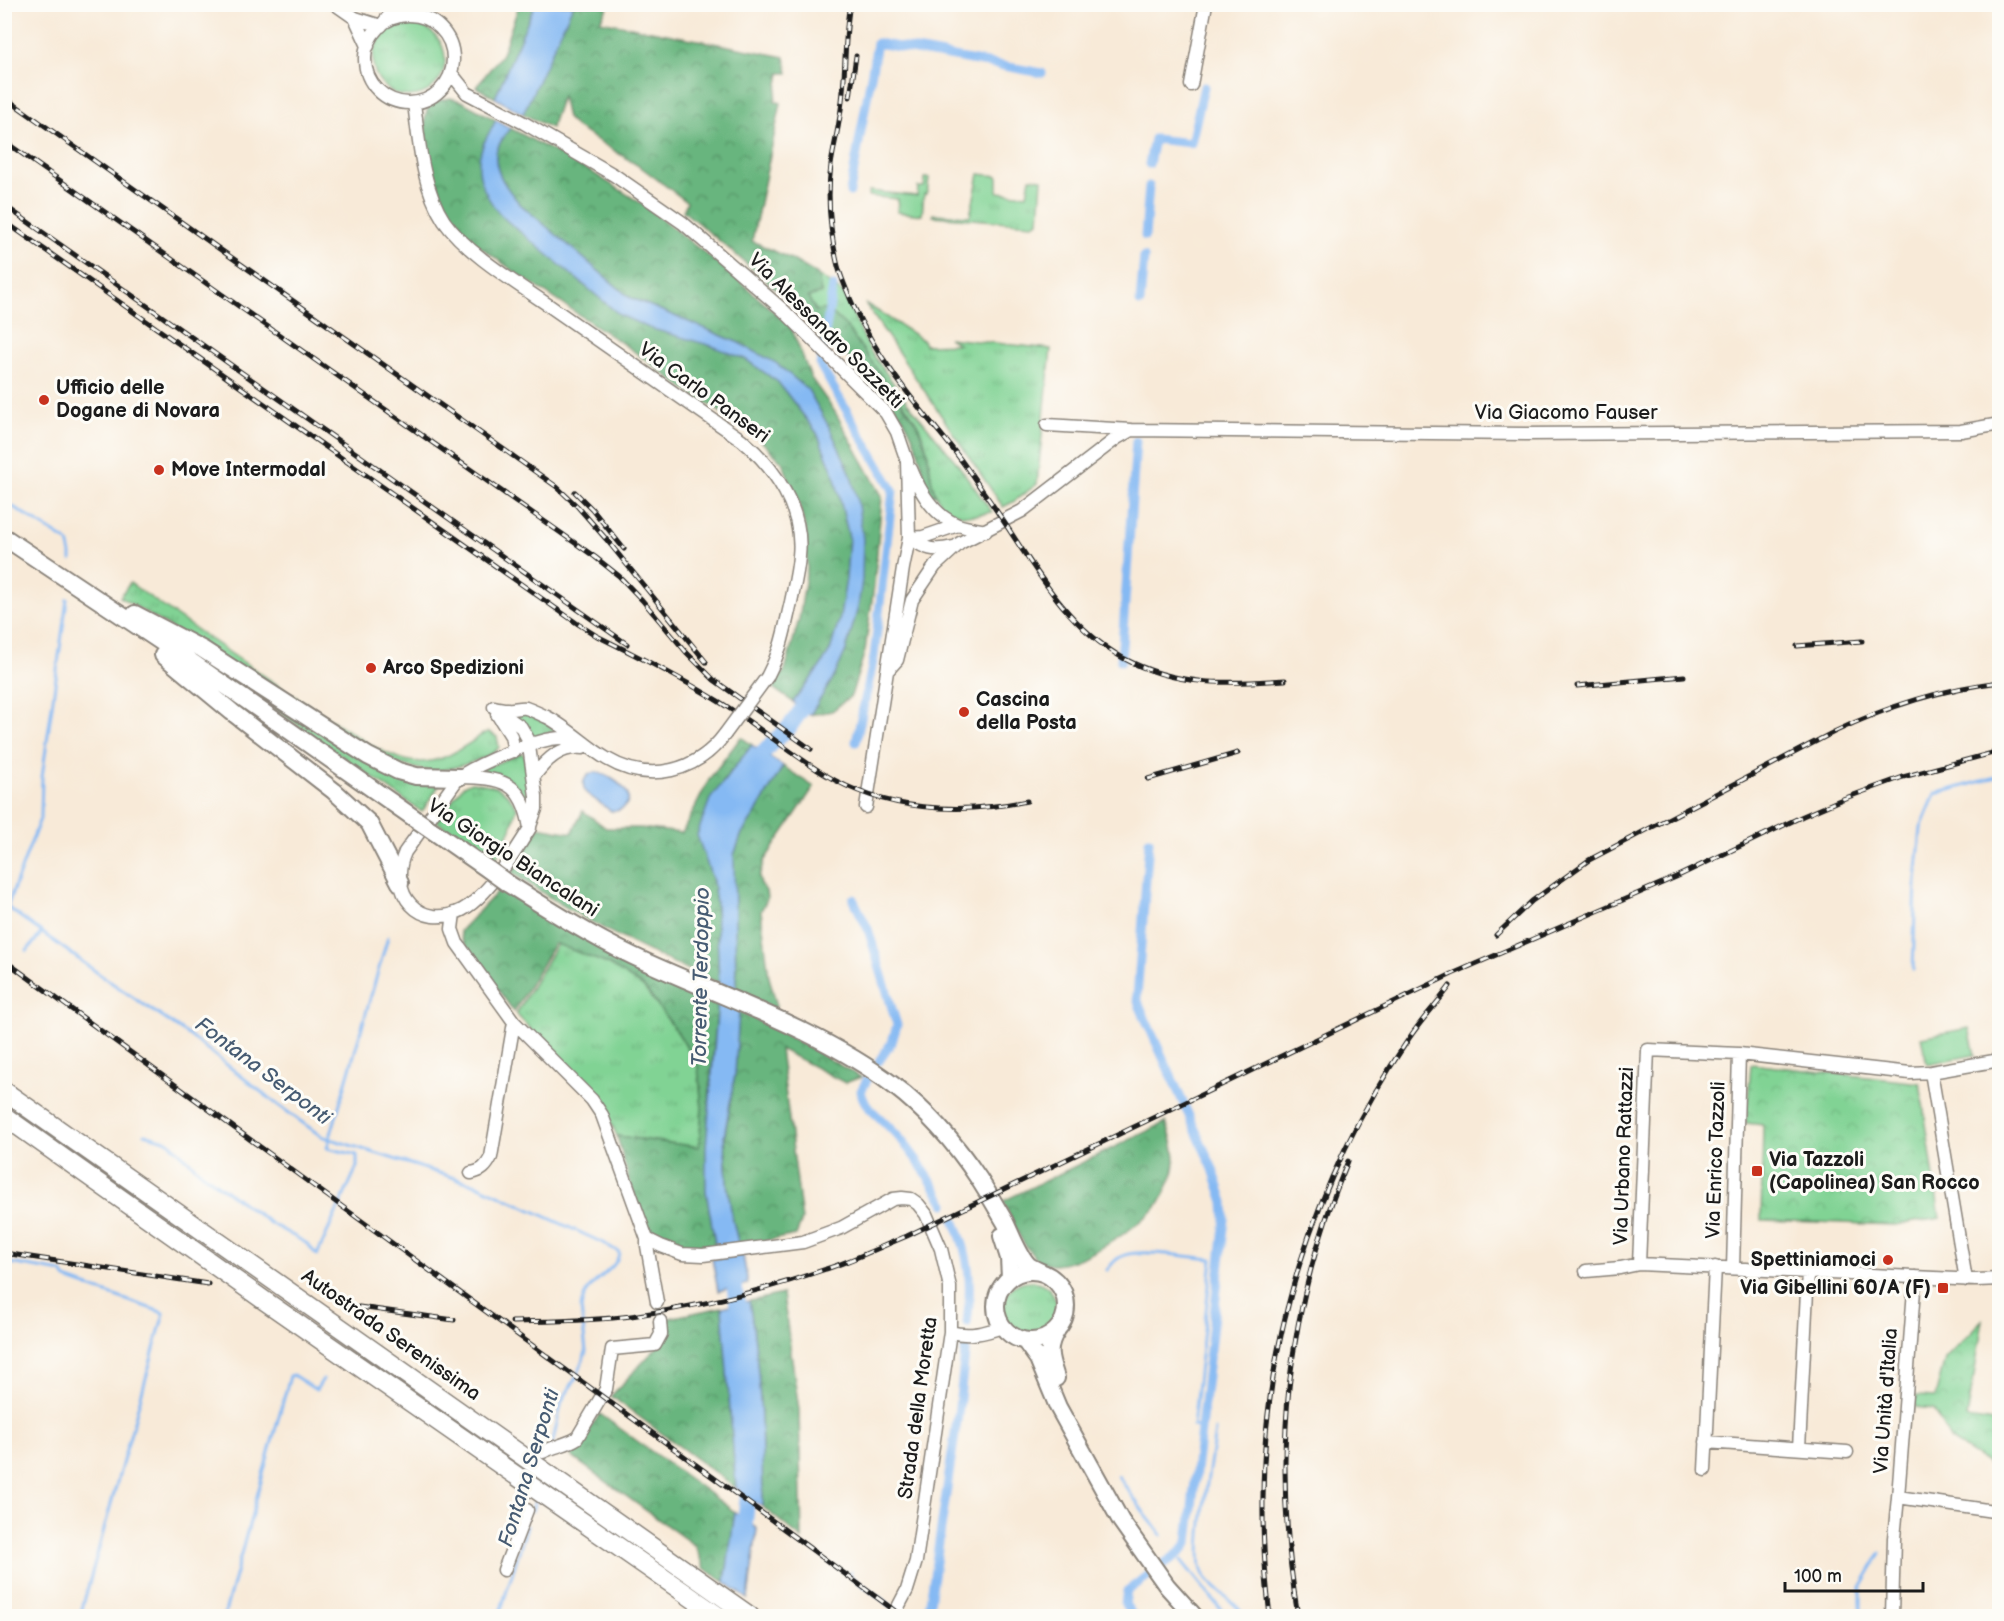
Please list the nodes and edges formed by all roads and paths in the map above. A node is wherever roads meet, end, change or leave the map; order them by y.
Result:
1 (335, 4) edge
2 (398, 4) edge
3 (423, 4) edge
4 (1206, 4) edge
5 (355, 18) junction
6 (425, 19) junction
7 (381, 26) junction
8 (368, 46) junction
9 (451, 73) junction
10 (1191, 85) dead end
11 (439, 91) junction
12 (467, 93) junction
13 (414, 103) junction
14 (2000, 424) edge
15 (1047, 425) dead end
16 (1131, 430) junction
17 (907, 461) junction
18 (958, 525) junction
19 (986, 531) junction
20 (4, 537) edge
21 (909, 538) junction
22 (955, 546) junction
23 (61, 575) junction
24 (888, 670) junction
25 (494, 707) junction
26 (529, 746) junction
27 (590, 748) junction
28 (514, 751) junction
29 (534, 776) junction
30 (459, 777) junction
31 (866, 807) dead end
32 (530, 828) junction
33 (400, 883) junction
34 (454, 913) junction
35 (514, 1022) junction
36 (1739, 1054) junction
37 (2000, 1060) edge
38 (1931, 1072) junction
39 (4, 1091) edge
40 (4, 1116) edge
41 (471, 1173) dead end
42 (992, 1203) junction
43 (647, 1239) junction
44 (1640, 1264) junction
45 (1714, 1267) junction
46 (1733, 1268) junction
47 (1586, 1271) dead end
48 (1041, 1272) junction
49 (1808, 1272) junction
50 (1915, 1277) junction
51 (1010, 1278) junction
52 (2000, 1279) edge
53 (1966, 1280) junction
54 (657, 1302) dead end
55 (660, 1321) dead end
56 (1002, 1327) junction
57 (1057, 1330) junction
58 (950, 1332) junction
59 (1025, 1341) junction
60 (1071, 1428) junction
61 (1706, 1442) junction
62 (1799, 1448) junction
63 (1847, 1452) dead end
64 (547, 1458) junction
65 (1705, 1470) dead end
66 (1898, 1497) junction
67 (527, 1510) dead end
68 (2000, 1512) edge
69 (504, 1570) dead end
70 (896, 1611) dead end
71 (718, 1617) edge
72 (750, 1617) edge
73 (1194, 1617) edge
74 (1892, 1617) edge

1 - 5 street
2 - 7 street
3 - 6 street
4 - 10 street
5 - 7 street
5 - 8 street
6 - 7 street
6 - 9 street
7 - 8 street
8 - 13 street
9 - 11 street
9 - 12 street, Via Alessandro Sozzetti
11 - 12 street, Via Alessandro Sozzetti
11 - 13 street
12 - 17 street, Via Alessandro Sozzetti
13 - 27 street, Via Carlo Panseri, bridge
14 - 16 street, Via Giacomo Fauser
15 - 16 street, Via Giacomo Fauser
16 - 19 street
17 - 18 street
17 - 21 street, Via Alessandro Sozzetti
18 - 19 street
18 - 21 street
19 - 22 street
20 - 23 main road, Via Giorgio Biancalani
21 - 22 street
21 - 24 street, Via Alessandro Sozzetti
22 - 24 street
23 - 30 main road
23 - 33 main road
23 - 42 main road, Via Giorgio Biancalani, bridge
24 - 31 street, Via Alessandro Sozzetti
25 - 26 street
25 - 27 street, Via Carlo Panseri
25 - 28 street
26 - 27 street, Via Carlo Panseri
26 - 28 street, Via Carlo Panseri
26 - 29 street
27 - 29 street
28 - 30 street, Via Carlo Panseri
29 - 32 street
30 - 32 street
30 - 33 street
32 - 34 street
33 - 34 street
34 - 35 street
35 - 41 street
35 - 43 street
36 - 38 street
36 - 44 street, Via Urbano Rattazzi
36 - 46 street, Via Enrico Tazzoli
37 - 38 street
38 - 53 street
39 - 64 highway, Autostrada Serenissima
40 - 71 highway
42 - 48 main road
42 - 51 main road
43 - 54 street
43 - 58 street, Strada della Moretta
44 - 45 street
44 - 47 street
45 - 46 street
45 - 61 street
46 - 49 street
48 - 51 main road
48 - 57 main road
49 - 50 street
49 - 62 street
50 - 53 street
50 - 66 street, Via Unità d'Italia
51 - 56 main road
52 - 53 street
55 - 64 street
56 - 58 street
56 - 59 main road
57 - 59 main road
57 - 60 main road
58 - 70 street, Strada della Moretta
59 - 60 main road
60 - 73 main road
61 - 62 street
61 - 65 street
62 - 63 street
64 - 72 highway, Autostrada Serenissima
66 - 68 street, Via Unità d'Italia
66 - 74 street
67 - 69 street

